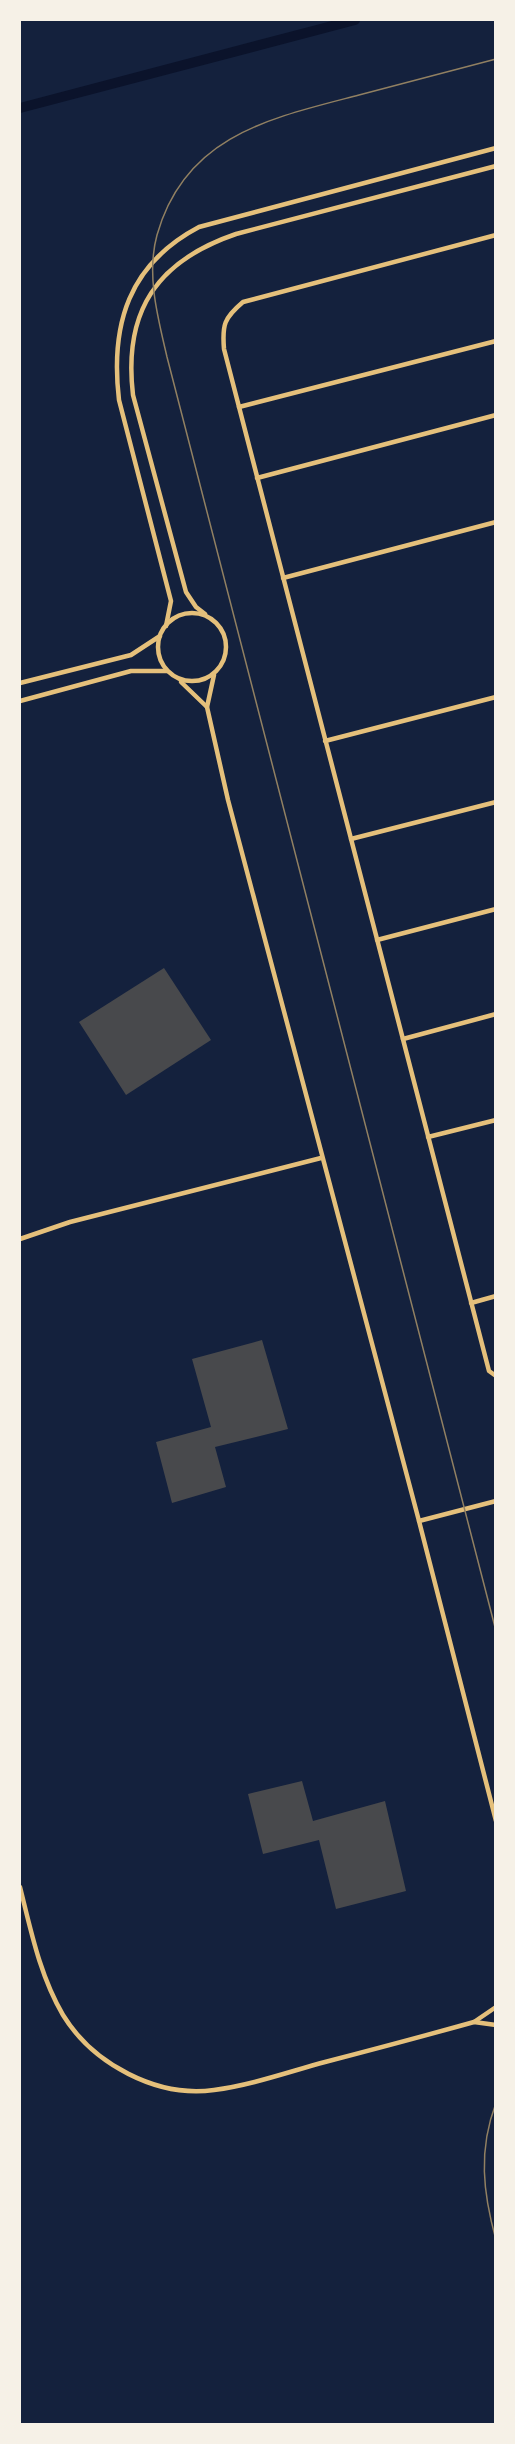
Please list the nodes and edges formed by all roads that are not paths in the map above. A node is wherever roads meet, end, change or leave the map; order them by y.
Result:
1 (495, 148) edge
2 (495, 166) edge
3 (495, 235) edge
4 (495, 341) edge
5 (239, 407) junction
6 (495, 415) edge
7 (257, 478) junction
8 (495, 522) edge
9 (283, 578) junction
10 (205, 614) junction
11 (166, 626) junction
12 (160, 636) junction
13 (167, 671) junction
14 (214, 675) junction
15 (176, 678) junction
16 (20, 683) edge
17 (495, 697) edge
18 (20, 701) edge
19 (207, 707) junction
20 (325, 741) junction
21 (495, 802) edge
22 (351, 839) junction
23 (495, 909) edge
24 (377, 940) junction
25 (495, 1014) edge
26 (403, 1039) junction
27 (495, 1120) edge
28 (428, 1137) junction
29 (321, 1158) junction
30 (20, 1239) edge
31 (495, 1296) edge
32 (471, 1303) junction
33 (495, 1376) edge
34 (495, 1501) edge
35 (419, 1521) junction
36 (495, 1821) edge
37 (20, 1887) edge
38 (495, 2007) edge
39 (474, 2022) junction
40 (495, 2025) edge

1 - 11 street
2 - 10 street
3 - 5 street
4 - 5 street
5 - 7 street
6 - 7 street
7 - 9 street
8 - 9 street
9 - 20 street
10 - 11 street
10 - 14 street
11 - 12 street
12 - 13 street
12 - 16 street
13 - 15 street
13 - 18 street
14 - 15 street
14 - 19 street
15 - 19 street
17 - 20 street
19 - 29 street
20 - 22 street
21 - 22 street
22 - 24 street
23 - 24 street
24 - 26 street
25 - 26 street
26 - 28 street
27 - 28 street
28 - 32 street
29 - 30 street
29 - 35 street
31 - 32 street
32 - 33 street
34 - 35 street
35 - 36 street
37 - 39 street
38 - 39 street
39 - 40 street

